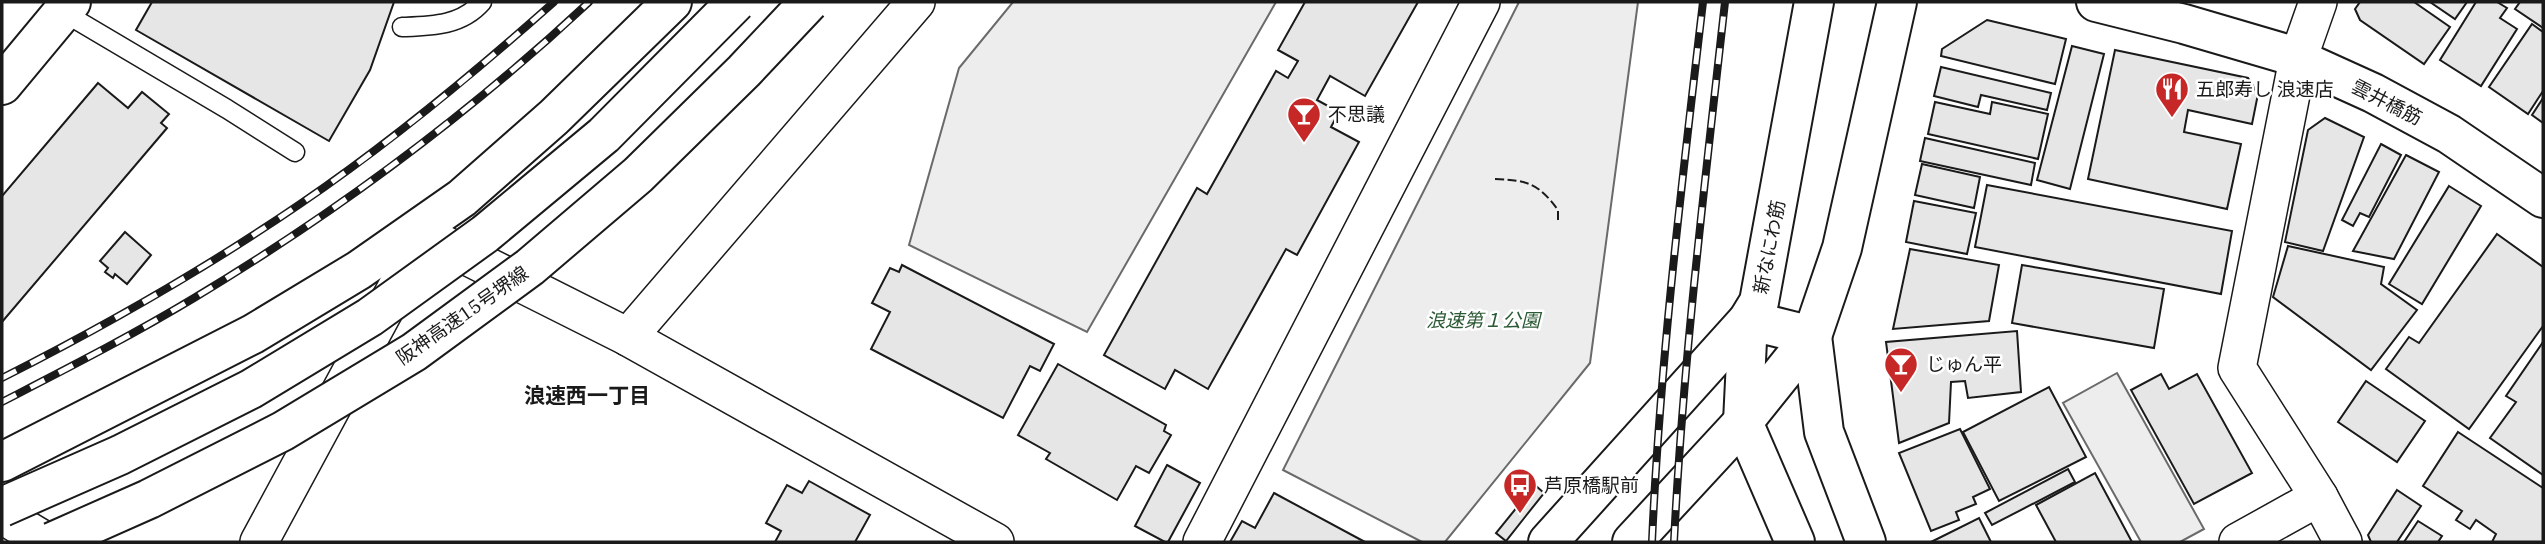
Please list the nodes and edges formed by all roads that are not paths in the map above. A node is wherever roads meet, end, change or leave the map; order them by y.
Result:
1 (482, 2) edge
2 (672, 2) edge
3 (736, 2) edge
4 (809, 2) edge
5 (916, 2) edge
6 (1481, 2) edge
7 (1814, 2) edge
8 (1897, 2) edge
9 (2096, 2) edge
10 (2318, 2) edge
11 (67, 7) edge
12 (402, 27) dead end
13 (2298, 59) junction
14 (2, 85) edge
15 (295, 152) dead end
16 (2543, 198) edge
17 (1748, 320) junction
18 (1812, 336) junction
19 (628, 337) junction
20 (1743, 422) junction
21 (2, 463) edge
22 (2319, 497) junction
23 (2, 507) edge
24 (2, 515) edge
25 (981, 539) edge
26 (47, 542) edge
27 (52, 542) edge
28 (259, 542) edge
29 (1202, 542) edge
30 (1548, 542) edge
31 (1632, 542) edge
32 (1795, 542) edge
33 (1866, 542) edge
34 (2238, 542) edge
35 (2343, 542) edge

1 - 12 lane
2 - 21 main road
3 - 23 main road, bridge
4 - 27 main road, 阪神高速15号堺線, bridge
5 - 19 street
6 - 29 street
7 - 17 main road, 新なにわ筋
8 - 18 main road
9 - 13 main road, 雲井橋筋
10 - 13 street
11 - 14 main road
11 - 15 lane
13 - 16 main road, 雲井橋筋
13 - 22 street
17 - 18 main road
17 - 20 main road
17 - 30 main road, 新なにわ筋
18 - 20 main road
18 - 33 main road
19 - 25 street
19 - 28 street
20 - 31 main road
20 - 32 main road
22 - 34 street
22 - 35 street
24 - 26 street

